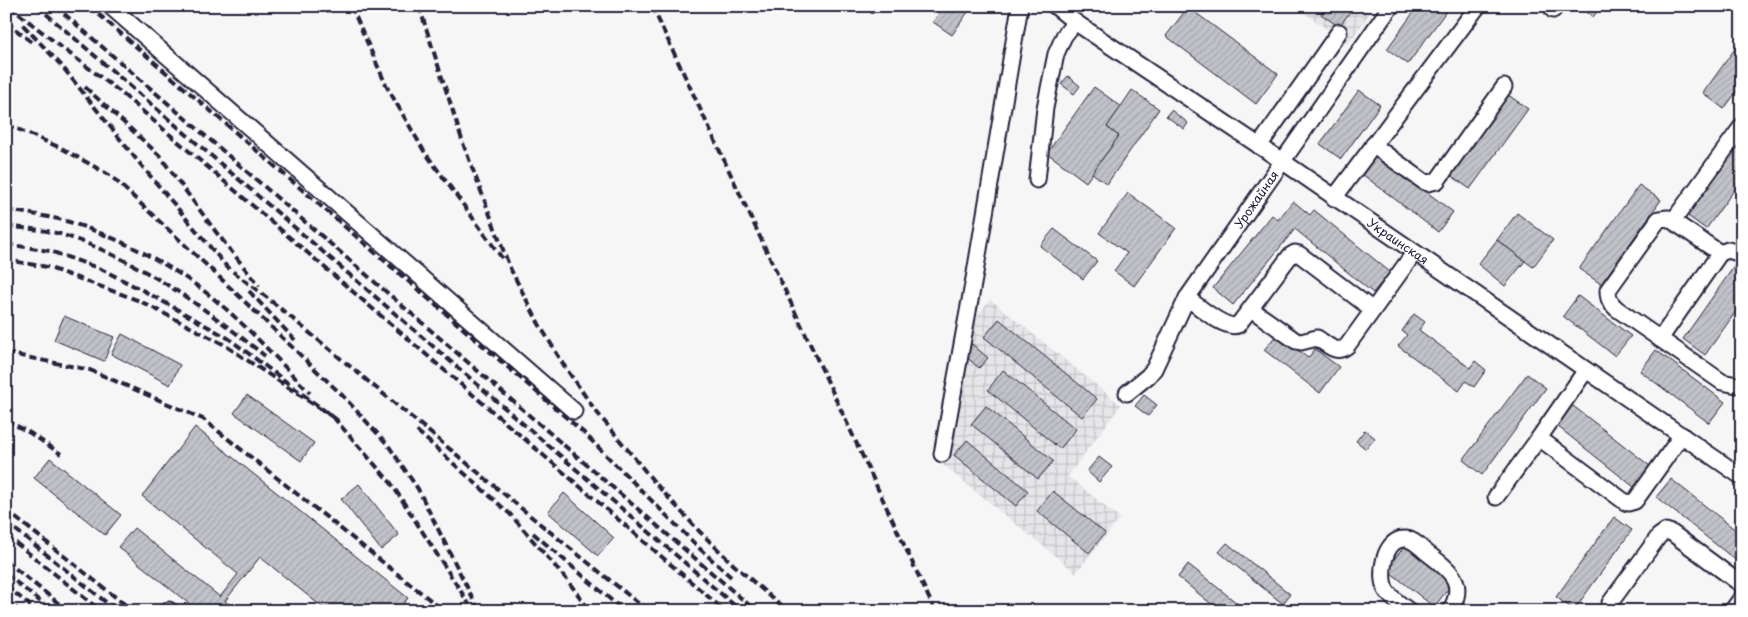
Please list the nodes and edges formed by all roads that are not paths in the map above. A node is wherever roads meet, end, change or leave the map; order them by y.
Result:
1 (110, 6) edge
2 (1020, 6) edge
3 (1055, 6) edge
4 (1391, 6) edge
5 (1478, 6) edge
6 (1074, 22) junction
7 (1339, 32) dead end
8 (1504, 86) dead end
9 (1742, 126) edge
10 (1259, 146) junction
11 (1373, 146) junction
12 (1282, 161) junction
13 (1037, 180) dead end
14 (1334, 198) junction
15 (1674, 222) junction
16 (1414, 253) junction
17 (1720, 253) junction
18 (1742, 254) edge
19 (1187, 298) junction
20 (1251, 309) junction
21 (1373, 310) junction
22 (1660, 339) junction
23 (1586, 370) junction
24 (1742, 386) edge
25 (1127, 393) dead end
26 (574, 410) dead end
27 (1682, 435) junction
28 (1539, 438) junction
29 (942, 454) dead end
30 (1742, 477) edge
31 (1496, 497) dead end
32 (1742, 585) edge
33 (1742, 598) edge
34 (1409, 611) edge
35 (1450, 611) edge
36 (1609, 611) edge
37 (1732, 611) edge

1 - 26 street
2 - 29 street
3 - 6 street, Украинская
4 - 12 street, Урожайная
5 - 11 street
6 - 10 street, Украинская
6 - 13 street
7 - 10 street
8 - 11 street
9 - 15 street
10 - 12 street, Украинская
11 - 14 street
12 - 14 street, Украинская
12 - 19 street, Урожайная
14 - 16 street, Украинская
15 - 17 street
15 - 22 street
16 - 21 street
16 - 23 street, Украинская
17 - 18 street
17 - 22 street
19 - 20 street
19 - 25 street, Урожайная
20 - 21 street
20 - 21 street
22 - 24 street
23 - 27 street, Украинская
23 - 28 street
27 - 28 street
27 - 30 street, Украинская
28 - 31 street
32 - 36 street
33 - 37 street
34 - 35 street

